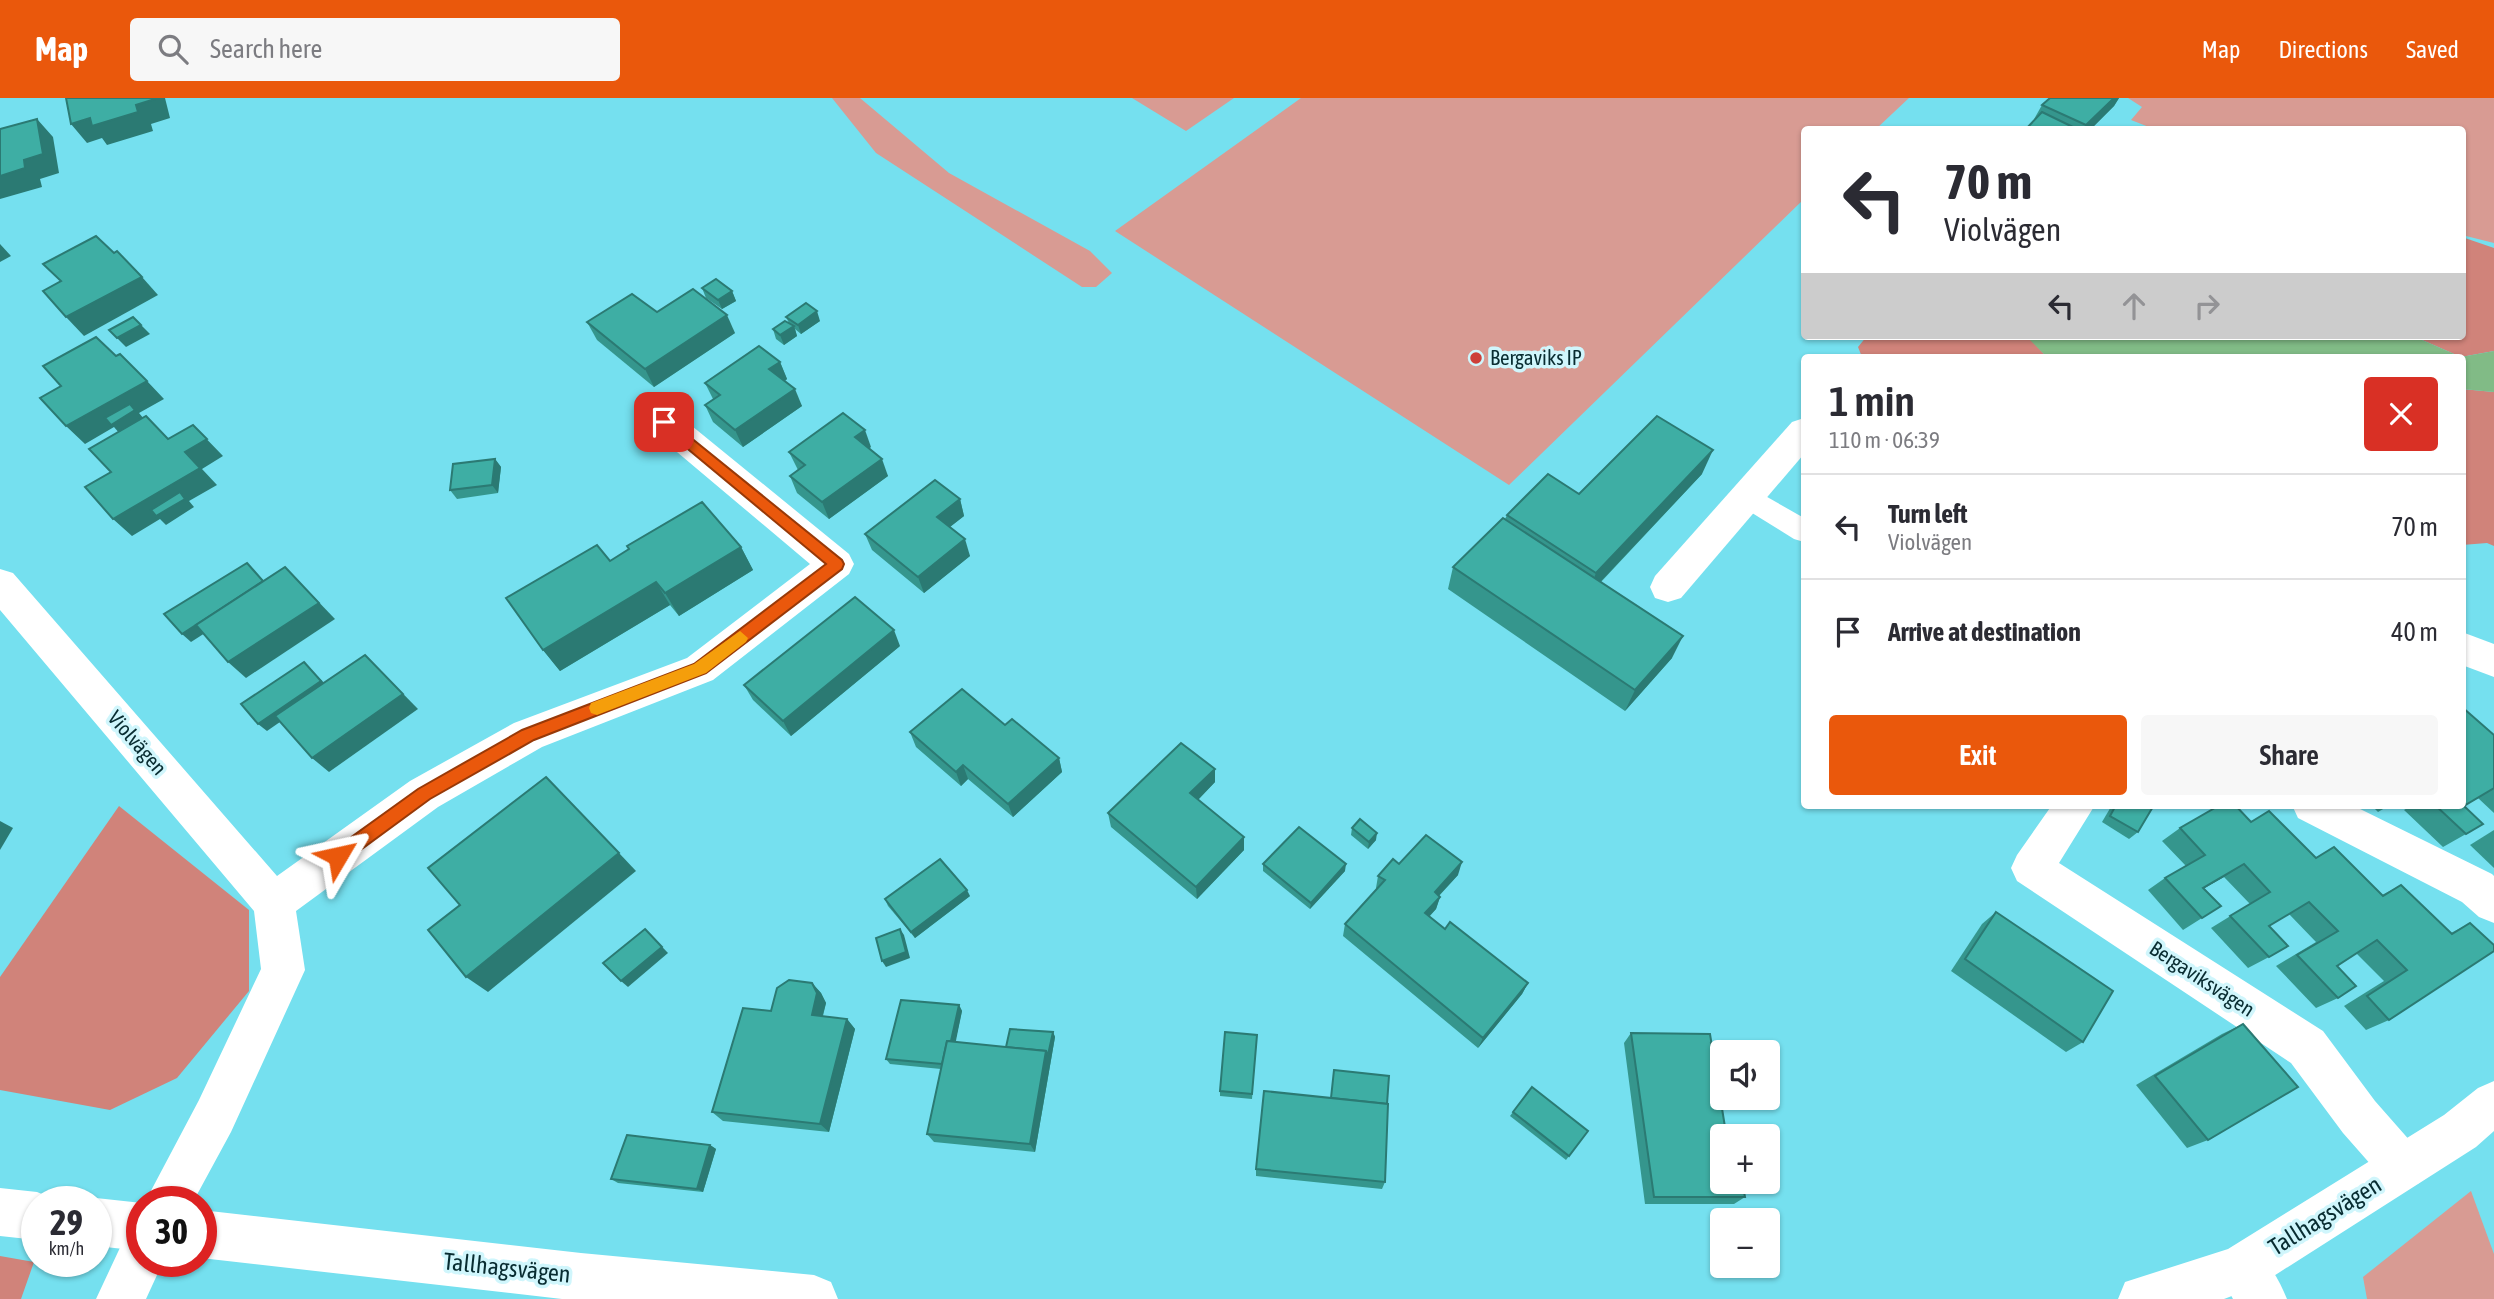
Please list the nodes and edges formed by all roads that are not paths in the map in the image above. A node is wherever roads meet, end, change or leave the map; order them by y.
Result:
1 (664, 422) dead end
2 (1801, 434) edge
3 (1746, 496) junction
4 (1801, 529) edge
5 (1668, 587) dead end
6 (8, 608) edge
7 (2466, 650) edge
8 (2494, 661) edge
9 (2072, 809) edge
10 (2320, 809) edge
11 (274, 903) junction
12 (2494, 903) edge
13 (2494, 1104) edge
14 (2403, 1167) junction
15 (177, 1186) edge
16 (0, 1212) edge
17 (21, 1214) edge
18 (217, 1236) edge
19 (131, 1277) edge
20 (2252, 1284) edge
21 (120, 1299) edge
22 (814, 1299) edge
23 (2142, 1299) edge

1 - 11 street
2 - 3 street
3 - 4 lane
3 - 5 street
6 - 11 street, Violvägen
7 - 8 street
9 - 14 street, Bergaviksvägen
10 - 12 street
11 - 15 street
13 - 14 street, Tallhagsvägen
14 - 20 street, Tallhagsvägen
16 - 17 street
18 - 22 street, Tallhagsvägen
19 - 21 street
20 - 23 street, Tallhagsvägen

